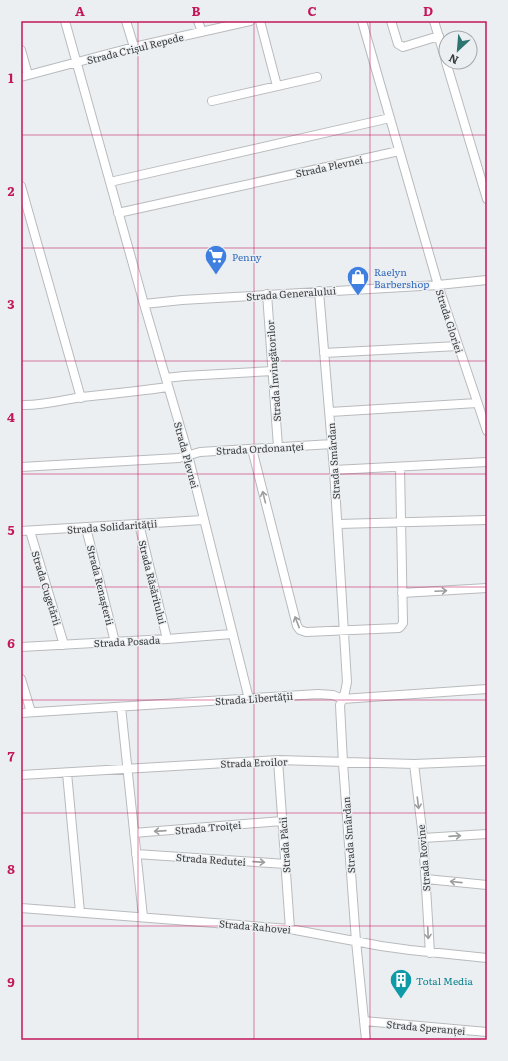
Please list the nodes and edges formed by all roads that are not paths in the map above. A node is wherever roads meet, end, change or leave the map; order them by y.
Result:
1 (65, 21) edge
2 (126, 21) edge
3 (198, 21) edge
4 (250, 21) edge
5 (260, 21) edge
6 (362, 21) edge
7 (391, 21) edge
8 (434, 21) edge
9 (202, 32) junction
10 (438, 36) joint
11 (134, 47) junction
12 (21, 50) edge
13 (77, 63) junction
14 (449, 70) edge
15 (25, 76) edge
16 (317, 77) dead end
17 (277, 86) junction
18 (212, 100) dead end
19 (390, 118) junction
20 (399, 151) junction
21 (110, 182) junction
22 (21, 186) edge
23 (487, 199) edge
24 (118, 213) junction
25 (487, 280) edge
26 (438, 284) junction
27 (319, 291) junction
28 (267, 294) junction
29 (144, 304) junction
30 (458, 346) junction
31 (324, 353) junction
32 (273, 371) junction
33 (166, 378) junction
34 (168, 387) junction
35 (81, 398) junction
36 (478, 403) junction
37 (21, 405) edge
38 (330, 412) junction
39 (487, 431) edge
40 (332, 444) junction
41 (278, 447) junction
42 (252, 449) junction
43 (188, 455) junction
44 (487, 462) edge
45 (21, 467) edge
46 (400, 467) junction
47 (334, 470) junction
48 (204, 520) junction
49 (487, 520) edge
50 (401, 523) junction
51 (139, 524) junction
52 (338, 524) junction
53 (86, 528) junction
54 (21, 531) edge
55 (30, 531) junction
56 (487, 588) edge
57 (402, 593) junction
58 (344, 631) junction
59 (232, 634) junction
60 (167, 639) junction
61 (115, 642) junction
62 (64, 645) junction
63 (21, 647) edge
64 (21, 679) edge
65 (487, 688) edge
66 (249, 699) junction
67 (342, 699) junction
68 (121, 707) junction
69 (31, 712) junction
70 (21, 713) edge
71 (278, 760) junction
72 (487, 762) edge
73 (343, 763) junction
74 (414, 764) junction
75 (127, 769) junction
76 (67, 773) junction
77 (21, 775) edge
78 (282, 821) junction
79 (134, 833) junction
80 (487, 834) edge
81 (422, 838) junction
82 (136, 854) junction
83 (286, 864) junction
84 (426, 879) junction
85 (487, 885) edge
86 (21, 908) edge
87 (80, 912) junction
88 (143, 918) junction
89 (290, 929) junction
90 (356, 941) junction
91 (430, 953) junction
92 (487, 958) edge
93 (364, 1021) junction
94 (487, 1032) edge
95 (366, 1040) edge

1 - 13 street, Strada Plevnei
2 - 11 street
3 - 9 street
4 - 9 street, Strada Crișul Repede
5 - 17 street
6 - 19 street, Strada Gloriei
7 - 10 street
8 - 10 street
9 - 11 street, Strada Crișul Repede
11 - 13 street, Strada Crișul Repede
12 - 15 street
13 - 15 street, Strada Crișul Repede
13 - 21 street, Strada Plevnei
14 - 23 street
16 - 17 street
17 - 18 street
19 - 20 street, Strada Gloriei
19 - 21 street
20 - 24 street, Strada Plevnei
20 - 26 street, Strada Gloriei
21 - 24 street, Strada Plevnei
22 - 35 street
24 - 29 street, Strada Plevnei
25 - 26 street, Strada Generalului
26 - 27 street, Strada Generalului
26 - 30 street, Strada Gloriei
27 - 28 street, Strada Generalului
27 - 31 street, Strada Smârdan
28 - 29 street, Strada Generalului
28 - 32 street, Strada Învingătorilor
29 - 33 street, Strada Plevnei
30 - 31 street
30 - 36 street, Strada Gloriei
31 - 38 street, Strada Smârdan
32 - 33 street
32 - 41 street, Strada Învingătorilor
33 - 34 street, Strada Plevnei
34 - 35 street
34 - 43 street, Strada Plevnei
35 - 37 street
36 - 38 street
36 - 39 street, Strada Gloriei
38 - 40 street, Strada Smârdan
40 - 41 street, Strada Ordonanței
40 - 47 street, Strada Smârdan
41 - 42 street, Strada Ordonanței
42 - 43 street, Strada Ordonanței
58 -> 42 street
43 - 45 street, Strada Ordonanței
43 - 48 street, Strada Plevnei
44 - 46 street
46 - 47 street
46 - 50 street
47 - 52 street, Strada Smârdan
48 - 51 street, Strada Solidarității
48 - 59 street, Strada Plevnei
49 - 50 street
50 - 52 street
50 - 57 street
51 - 53 street, Strada Solidarității
51 - 60 street, Strada Răsăritului
52 - 58 street, Strada Smârdan
53 - 55 street, Strada Solidarității
53 - 61 street, Strada Renașterii
54 - 55 street, Strada Solidarității
55 - 62 street, Strada Cugetării
57 -> 56 street
57 - 58 street
58 - 67 street, Strada Smârdan
59 - 60 street, Strada Posada
59 - 66 street, Strada Plevnei
60 - 61 street, Strada Posada
61 - 62 street, Strada Posada
62 - 63 street, Strada Posada
64 - 69 street
65 - 67 street, Strada Libertății
66 - 67 street, Strada Libertății
66 - 68 street, Strada Libertății
67 - 73 street, Strada Smârdan
68 - 69 street, Strada Libertății
68 - 75 street
69 - 70 street, Strada Libertății
71 - 73 street, Strada Eroilor
71 - 75 street, Strada Eroilor
71 - 78 street, Strada Păcii
72 - 74 street, Strada Eroilor
73 - 74 street, Strada Eroilor
73 - 90 street, Strada Smârdan
74 -> 81 street, Strada Rovine
75 - 76 street, Strada Eroilor
75 - 79 street
76 - 77 street, Strada Eroilor
76 - 87 street
78 -> 79 street, Strada Troiței
78 - 83 street, Strada Păcii
79 - 82 street
81 -> 80 street
81 - 84 street, Strada Rovine
82 -> 83 street, Strada Redutei
82 - 88 street
83 - 89 street, Strada Păcii
85 -> 84 street
84 -> 91 street, Strada Rovine
86 - 87 street, Strada Rahovei
87 - 88 street, Strada Rahovei
88 - 89 street, Strada Rahovei
89 - 90 street, Strada Rahovei
90 - 91 street, Strada Rahovei
90 - 93 street, Strada Smârdan
91 - 92 street, Strada Rahovei
93 - 94 street, Strada Speranței
93 - 95 street, Strada Smârdan

